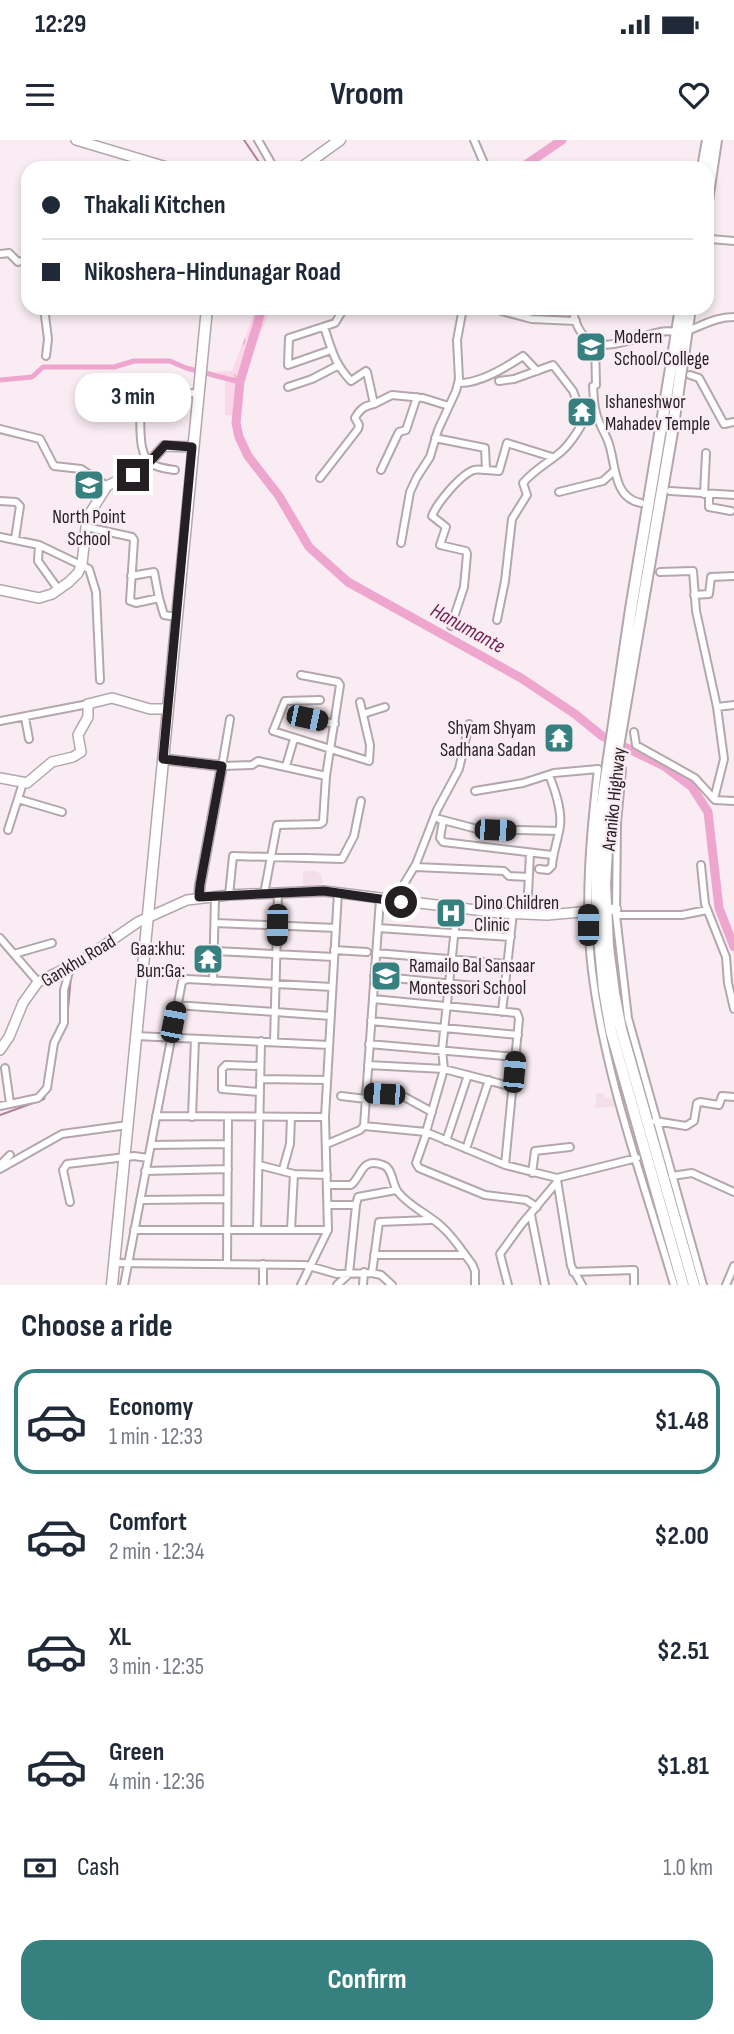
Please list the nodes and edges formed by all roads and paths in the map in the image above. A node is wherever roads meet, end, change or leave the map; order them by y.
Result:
1 (76, 140) edge
2 (258, 140) edge
3 (474, 140) edge
4 (708, 140) edge
5 (716, 140) edge
6 (332, 142) edge
7 (146, 161) edge
8 (270, 161) edge
9 (309, 161) edge
10 (483, 161) edge
11 (704, 161) edge
12 (713, 161) edge
13 (714, 240) edge
14 (734, 242) edge
15 (0, 254) edge
16 (21, 261) edge
17 (45, 315) edge
18 (206, 315) edge
19 (340, 315) edge
20 (462, 315) edge
21 (517, 315) edge
22 (574, 315) edge
23 (681, 315) edge
24 (688, 315) edge
25 (734, 317) edge
26 (576, 321) junction
27 (324, 327) junction
28 (682, 331) junction
29 (594, 343) junction
30 (331, 350) junction
31 (46, 356) dead end
32 (337, 366) junction
33 (537, 372) junction
34 (690, 375) dead end
35 (499, 381) dead end
36 (458, 383) junction
37 (288, 387) dead end
38 (198, 393) junction
39 (136, 396) dead end
40 (417, 397) junction
41 (374, 404) junction
42 (449, 406) junction
43 (592, 409) junction
44 (139, 414) dead end
45 (734, 422) edge
46 (0, 429) edge
47 (435, 438) junction
48 (192, 447) junction
49 (706, 453) dead end
50 (552, 457) junction
51 (149, 463) junction
52 (175, 470) dead end
53 (381, 470) dead end
54 (486, 470) junction
55 (613, 472) junction
56 (320, 478) dead end
57 (107, 486) junction
58 (670, 491) dead end
59 (559, 492) dead end
60 (706, 494) junction
61 (734, 495) edge
62 (0, 501) edge
63 (641, 503) dead end
64 (731, 511) dead end
65 (86, 527) junction
66 (0, 537) edge
67 (15, 539) junction
68 (401, 543) dead end
69 (39, 545) junction
70 (82, 564) junction
71 (660, 572) dead end
72 (131, 576) junction
73 (734, 576) edge
74 (695, 577) junction
75 (711, 577) junction
76 (58, 589) junction
77 (0, 590) edge
78 (694, 594) junction
79 (159, 598) junction
80 (177, 617) junction
81 (497, 620) dead end
82 (451, 626) dead end
83 (301, 676) dead end
84 (100, 680) dead end
85 (320, 700) dead end
86 (360, 702) dead end
87 (88, 705) junction
88 (734, 705) edge
89 (717, 707) junction
90 (385, 708) dead end
91 (168, 709) junction
92 (363, 714) junction
93 (25, 718) junction
94 (307, 718) dead end
95 (230, 719) dead end
96 (0, 721) edge
97 (335, 724) junction
98 (469, 724) dead end
99 (634, 732) dead end
100 (29, 739) dead end
101 (294, 739) junction
102 (329, 750) junction
103 (163, 759) junction
104 (724, 759) junction
105 (734, 760) edge
106 (222, 766) junction
107 (286, 766) junction
108 (549, 775) junction
109 (326, 776) junction
110 (0, 778) edge
111 (23, 783) junction
112 (475, 791) dead end
113 (713, 798) junction
114 (18, 799) junction
115 (361, 801) dead end
116 (734, 801) edge
117 (62, 812) dead end
118 (434, 817) junction
119 (443, 821) junction
120 (8, 830) dead end
121 (559, 831) junction
122 (530, 853) junction
123 (552, 855) junction
124 (270, 859) junction
125 (416, 864) junction
126 (701, 865) dead end
127 (538, 869) dead end
128 (529, 877) junction
129 (338, 892) junction
130 (278, 893) junction
131 (264, 894) junction
132 (229, 895) junction
133 (215, 896) junction
134 (199, 897) junction
135 (380, 899) junction
136 (401, 902) junction
137 (457, 909) junction
138 (707, 910) junction
139 (605, 911) junction
140 (513, 913) junction
141 (527, 914) junction
142 (147, 917) junction
143 (216, 923) junction
144 (277, 925) junction
145 (336, 928) junction
146 (378, 928) junction
147 (454, 934) junction
148 (511, 937) junction
149 (0, 938) edge
150 (52, 943) dead end
151 (215, 951) junction
152 (367, 952) dead end
153 (376, 953) junction
154 (14, 954) junction
155 (277, 954) junction
156 (334, 954) junction
157 (451, 960) junction
158 (507, 964) junction
159 (71, 968) junction
160 (374, 976) junction
161 (214, 981) junction
162 (38, 982) junction
163 (449, 984) junction
164 (276, 985) junction
165 (332, 987) junction
166 (505, 989) junction
167 (373, 999) junction
168 (176, 1005) junction
169 (446, 1006) junction
170 (734, 1009) edge
171 (502, 1012) junction
172 (275, 1013) junction
173 (331, 1016) junction
174 (371, 1021) junction
175 (444, 1027) junction
176 (518, 1035) junction
177 (136, 1036) junction
178 (170, 1038) junction
179 (195, 1038) junction
180 (261, 1041) junction
181 (274, 1042) junction
182 (369, 1044) junction
183 (329, 1045) junction
184 (0, 1050) edge
185 (442, 1050) junction
186 (516, 1057) junction
187 (368, 1065) junction
188 (260, 1066) junction
189 (5, 1069) dead end
190 (444, 1069) junction
191 (468, 1075) junction
192 (260, 1079) junction
193 (327, 1080) junction
194 (489, 1080) junction
195 (513, 1087) junction
196 (260, 1092) junction
197 (341, 1096) dead end
198 (366, 1096) junction
199 (734, 1097) edge
200 (10, 1103) junction
201 (0, 1106) edge
202 (432, 1112) junction
203 (156, 1116) junction
204 (192, 1117) junction
205 (228, 1117) junction
206 (259, 1117) junction
207 (290, 1117) junction
208 (325, 1117) junction
209 (656, 1121) junction
210 (128, 1125) junction
211 (364, 1126) junction
212 (427, 1132) junction
213 (446, 1141) junction
214 (228, 1144) junction
215 (327, 1144) junction
216 (150, 1145) junction
217 (570, 1147) dead end
218 (466, 1149) junction
219 (10, 1155) dead end
220 (125, 1157) junction
221 (148, 1158) junction
222 (637, 1158) junction
223 (258, 1165) junction
224 (505, 1165) junction
225 (0, 1167) edge
226 (228, 1169) junction
227 (284, 1170) junction
228 (145, 1171) junction
229 (531, 1172) junction
230 (294, 1174) junction
231 (327, 1175) junction
232 (671, 1176) junction
233 (557, 1180) junction
234 (327, 1185) junction
235 (396, 1190) junction
236 (734, 1192) edge
237 (227, 1199) junction
238 (140, 1200) junction
239 (70, 1202) dead end
240 (329, 1205) junction
241 (356, 1205) junction
242 (537, 1207) junction
243 (531, 1215) junction
244 (432, 1220) junction
245 (134, 1230) junction
246 (227, 1230) junction
247 (257, 1230) junction
248 (291, 1230) junction
249 (328, 1230) junction
250 (374, 1255) junction
251 (464, 1255) junction
252 (114, 1263) junction
253 (128, 1263) junction
254 (227, 1264) junction
255 (263, 1264) junction
256 (310, 1266) junction
257 (734, 1266) edge
258 (363, 1272) junction
259 (573, 1272) junction
260 (372, 1273) junction
261 (349, 1274) junction
262 (112, 1285) edge
263 (124, 1285) edge
264 (262, 1285) edge
265 (301, 1285) edge
266 (337, 1285) edge
267 (363, 1285) edge
268 (392, 1285) edge
269 (475, 1285) edge
270 (508, 1285) edge
271 (545, 1285) edge
272 (582, 1285) edge
273 (634, 1285) edge
274 (674, 1285) edge
275 (684, 1285) edge
276 (694, 1285) edge
277 (703, 1285) edge
278 (726, 1285) edge

1 - 7 main road
2 - 8 street
3 - 10 street
4 - 11 highway
5 - 12 highway
6 - 9 main road
13 - 14 street
15 - 16 street
17 - 31 street
18 - 38 main road
19 - 27 street
20 - 36 street
21 - 26 street
22 - 26 street
23 - 28 highway, Araniko Highway
24 - 28 highway, Araniko Highway
25 - 28 street
26 - 29 street
27 - 30 street
27 - 30 street
28 - 29 street
28 - 139 highway, Araniko Highway
29 - 43 street
30 - 32 street
32 - 37 street
32 - 41 street
33 - 35 street
33 - 36 street
33 - 43 street
34 - 45 street
36 - 42 street
38 - 39 street
38 - 48 main road
40 - 41 street
40 - 42 street
40 - 53 street
41 - 56 street
42 - 47 street
43 - 50 street
43 - 55 street
44 - 51 street
46 - 57 street
47 - 54 street
47 - 68 street
48 - 51 main road
48 - 80 main road
49 - 60 street
50 - 54 street
50 - 81 street
51 - 52 street
51 - 57 main road
54 - 82 street
55 - 59 street
55 - 63 street
57 - 65 main road
58 - 60 street
60 - 61 street
60 - 64 street
62 - 67 street
65 - 70 main road
65 - 72 street
66 - 67 street
67 - 69 street
69 - 70 street
69 - 76 street
70 - 76 main road
70 - 84 street
71 - 74 street
72 - 79 street
72 - 79 street
73 - 75 street
74 - 75 street
74 - 78 street
75 - 78 street
76 - 77 main road
78 - 89 street
79 - 80 street
80 - 91 main road
83 - 97 street
85 - 101 street
86 - 92 street
87 - 91 main road
87 - 93 street
87 - 111 main road
88 - 89 street
89 - 104 street
90 - 92 street
91 - 103 main road
92 - 102 street
93 - 96 street
93 - 100 street
94 - 97 street
95 - 106 street
97 - 102 street
98 - 118 street
99 - 113 street
101 - 102 street
101 - 107 street
102 - 109 street
103 - 106 main road
103 - 142 main road
104 - 105 street
104 - 113 street
106 - 107 street
106 - 134 main road
107 - 109 street
108 - 112 street
108 - 121 street
108 - 139 street
109 - 124 street
110 - 111 main road
111 - 114 street
113 - 116 street
114 - 117 street
114 - 120 street
115 - 124 street
118 - 119 street
118 - 125 street
119 - 121 street
119 - 122 street
121 - 123 street
122 - 123 street
122 - 128 street
123 - 127 street
124 - 131 street
124 - 132 street
125 - 128 street
125 - 136 street
126 - 138 street
128 - 141 street
129 - 130 main road, Gankhu Road
129 - 135 main road, Gankhu Road
129 - 145 street
130 - 131 main road, Gankhu Road
130 - 144 street
131 - 132 main road, Gankhu Road
132 - 133 main road, Gankhu Road
133 - 134 main road, Gankhu Road
133 - 143 street
134 - 142 main road, Gankhu Road
135 - 136 main road, Gankhu Road
135 - 146 street
136 - 137 main road, Gankhu Road
137 - 140 main road, Gankhu Road
137 - 147 street
138 - 139 street
138 - 170 street
139 - 141 main road, Gankhu Road
139 - 209 street
139 - 222 street
139 - 275 highway, Araniko Highway
139 - 276 highway, Araniko Highway
140 - 141 main road, Gankhu Road
140 - 148 street
142 - 159 main road, Gankhu Road
142 - 177 main road
143 - 144 street
143 - 151 street
144 - 145 street
144 - 155 street
145 - 156 street
146 - 147 street
146 - 153 street
147 - 148 street
147 - 157 street
148 - 158 street
149 - 154 street
150 - 154 street
151 - 155 street
151 - 161 street
152 - 156 street
153 - 157 street
153 - 160 street
154 - 162 street
155 - 156 street
155 - 164 street
156 - 165 street
157 - 158 street
157 - 163 street
158 - 166 street
159 - 162 main road, Gankhu Road
159 - 200 street
160 - 163 street
160 - 167 street
161 - 164 street
161 - 168 street
162 - 184 main road, Gankhu Road
163 - 166 street
163 - 169 street
164 - 165 street
164 - 172 street
165 - 173 street
166 - 171 street
167 - 169 street
167 - 174 street
168 - 172 street
168 - 178 street
169 - 171 street
169 - 175 street
171 - 176 street
172 - 173 street
172 - 181 street
173 - 183 street
174 - 175 street
174 - 182 street
175 - 176 street
175 - 185 street
176 - 186 street
177 - 178 street
177 - 210 main road
178 - 179 street
178 - 203 street
179 - 180 street
179 - 204 street
180 - 181 street
180 - 188 street
181 - 183 street
182 - 185 street
182 - 187 street
183 - 193 street
185 - 186 street
185 - 190 street
186 - 195 street
187 - 190 street
187 - 198 street
188 - 192 street
188 - 196 street
189 - 200 street
190 - 191 street
190 - 202 street
191 - 194 street
191 - 213 street
192 - 193 street
192 - 196 street
193 - 208 street
194 - 195 street
194 - 218 street
195 - 224 street
196 - 206 street
197 - 198 street
198 - 202 street
198 - 211 street
199 - 209 street
200 - 201 street
202 - 212 street
203 - 204 street
203 - 216 street
204 - 205 street
205 - 206 street
205 - 214 street
206 - 207 street
206 - 223 street
207 - 208 street
207 - 227 street
208 - 215 street
209 - 232 street
210 - 220 main road
210 - 225 street
211 - 212 street
211 - 215 street
212 - 213 street
212 - 242 street
213 - 218 street
214 - 216 street
214 - 226 street
215 - 231 street
216 - 221 street
217 - 229 street
218 - 224 street
219 - 225 street
220 - 221 street
220 - 239 street
220 - 252 main road
221 - 228 street
222 - 233 street
222 - 274 street
223 - 227 street
223 - 247 street
224 - 229 street
226 - 228 street
226 - 237 street
227 - 230 street
228 - 238 street
229 - 233 street
230 - 231 street
230 - 248 street
231 - 234 street
232 - 236 street
232 - 277 street
233 - 242 street
233 - 259 street
234 - 235 street
234 - 240 street
235 - 241 street
235 - 244 street
237 - 238 street
237 - 246 street
238 - 245 street
240 - 241 street
240 - 249 street
241 - 261 street
242 - 243 street
243 - 270 street
243 - 271 street
244 - 250 street
244 - 251 street
245 - 246 street
245 - 253 street
246 - 247 street
246 - 254 street
247 - 248 street
248 - 249 street
249 - 256 street
250 - 251 street
250 - 260 street
251 - 269 street
252 - 253 street
252 - 262 main road
253 - 254 street
253 - 263 street
254 - 255 street
255 - 256 street
255 - 264 street
256 - 261 street
256 - 265 street
257 - 278 street
258 - 260 street
258 - 261 street
258 - 267 street
259 - 272 street
259 - 273 street
260 - 268 street
261 - 266 street

